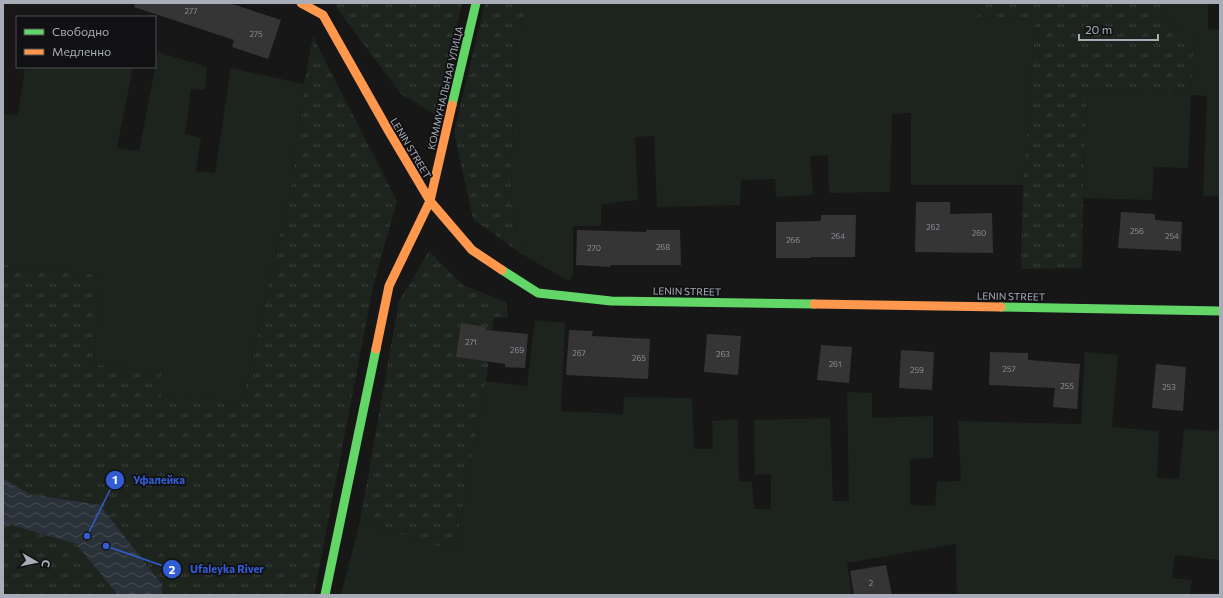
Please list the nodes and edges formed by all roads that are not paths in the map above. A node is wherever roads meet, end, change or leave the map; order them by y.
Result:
1 (301, 3) edge
2 (476, 3) edge
3 (430, 201) junction
4 (1220, 311) edge
5 (325, 595) edge

1 - 3 street, LENIN STREET
2 - 3 street, КОММУНАЛЬНАЯ УЛИЦА
3 - 4 street, LENIN STREET
3 - 5 street, КОММУНАЛЬНАЯ УЛИЦА

